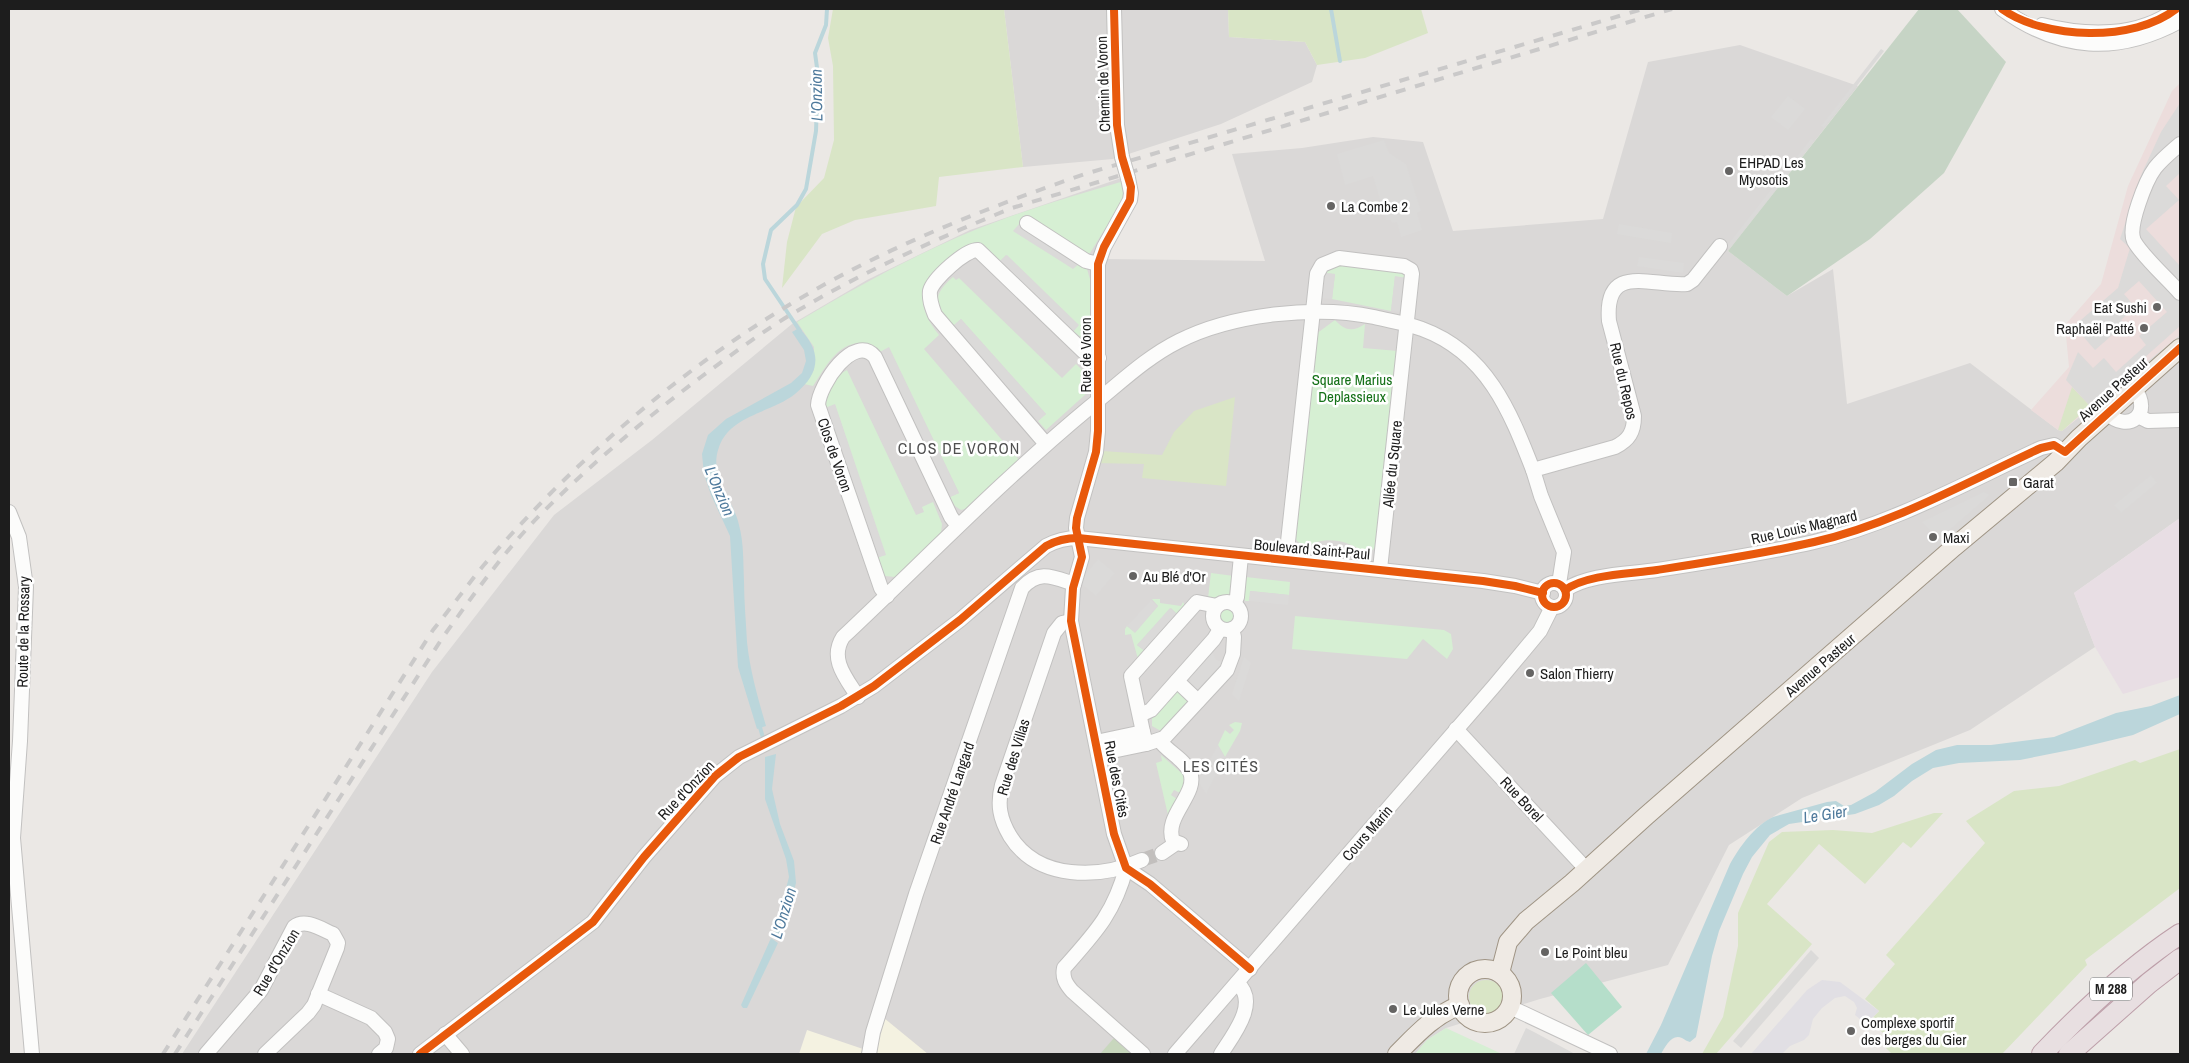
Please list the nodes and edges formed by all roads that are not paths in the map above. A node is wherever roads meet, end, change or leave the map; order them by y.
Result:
1 (1114, 9) edge
2 (2002, 9) edge
3 (2176, 9) edge
4 (2014, 18) junction
5 (2180, 21) edge
6 (2180, 144) edge
7 (1128, 178) joint
8 (1027, 223) dead end
9 (1720, 246) dead end
10 (1098, 264) junction
11 (2180, 293) edge
12 (1313, 311) junction
13 (1406, 324) junction
14 (2180, 348) edge
15 (1099, 358) junction
16 (2134, 388) junction
17 (1099, 400) junction
18 (2107, 413) junction
19 (2138, 416) junction
20 (2180, 420) edge
21 (1046, 444) junction
22 (2065, 452) junction
23 (1533, 470) junction
24 (9, 512) edge
25 (958, 526) junction
26 (1078, 538) junction
27 (1241, 556) junction
28 (1286, 560) junction
29 (1380, 569) junction
30 (1074, 584) junction
31 (1562, 587) junction
32 (1543, 593) junction
33 (887, 596) junction
34 (1234, 604) junction
35 (1217, 606) junction
36 (1552, 607) junction
37 (1071, 621) junction
38 (1226, 629) junction
39 (1177, 681) junction
40 (858, 696) junction
41 (1198, 701) junction
42 (1140, 715) junction
43 (1456, 729) junction
44 (1144, 738) junction
45 (1160, 741) junction
46 (1097, 748) junction
47 (1162, 853) tunnel mouth
48 (1142, 860) tunnel mouth
49 (1126, 868) junction
50 (1587, 870) junction
51 (2180, 934) edge
52 (2180, 959) edge
53 (1250, 969) junction
54 (1500, 973) junction
55 (1237, 983) junction
56 (318, 994) junction
57 (1460, 1005) junction
58 (1510, 1007) junction
59 (445, 1034) junction
60 (32, 1054) edge
61 (206, 1054) edge
62 (265, 1054) edge
63 (379, 1054) edge
64 (420, 1054) edge
65 (462, 1054) edge
66 (869, 1054) edge
67 (1143, 1054) edge
68 (1175, 1054) edge
69 (1221, 1054) edge
70 (1397, 1054) edge
71 (1610, 1054) edge
72 (2042, 1054) edge
73 (2069, 1054) edge

1 - 7 street, Chemin de Voron, bridge
2 - 4 street
3 - 4 street
4 - 5 street
6 - 11 street
7 - 10 street, Rue de Voron
8 - 10 street
9 - 23 street, Rue du Repos
10 - 15 street, Rue de Voron
12 - 13 street
12 - 13 street, Allée du Square
12 - 17 street
12 - 28 street, Allée du Square
13 - 23 street
13 - 29 street, Allée du Square
14 - 16 main road, Avenue Pasteur
15 - 17 street, Rue de Voron
15 - 21 street
16 - 18 main road, Avenue Pasteur
16 - 19 street
17 - 21 street
17 - 26 street, Rue de Voron
18 - 19 street
18 - 22 main road, Avenue Pasteur
19 - 20 street
21 - 25 street
22 - 31 street, Rue Louis Magnard
22 - 50 main road, Avenue Pasteur
23 - 31 street
24 - 60 street, Route de la Rossary
25 - 33 street
25 - 33 street, Clos de Voron
26 - 27 street, Boulevard Saint-Paul
26 - 30 street, Rue des Cités
26 - 40 street, Rue d'Onzion
27 - 28 street, Boulevard Saint-Paul
27 - 34 street
28 - 29 street, Boulevard Saint-Paul
29 - 32 street, Boulevard Saint-Paul
30 - 37 street, Rue des Cités
30 - 66 street, Rue André Langard
31 - 32 street
31 - 36 street
32 - 36 street
33 - 40 street
34 - 35 street
34 - 38 street
35 - 38 street
35 - 42 street
36 - 43 street, Cours Marin
37 - 46 street, Rue des Cités
37 - 49 street, Rue des Villas
38 - 39 street
38 - 41 street
39 - 41 street
39 - 42 street
40 - 59 street, Rue d'Onzion
41 - 45 street
42 - 44 street
43 - 50 street, Rue Borel
43 - 53 street, Cours Marin
44 - 45 street
44 - 46 street
45 - 47 street
46 - 49 street, Rue des Cités
48 - 49 street
49 - 53 street
49 - 67 street
50 - 54 main road, Avenue Pasteur
51 - 72 highway, M 288
52 - 73 highway, M 288
53 - 55 street, Cours Marin
54 - 57 main road
54 - 58 main road
55 - 68 street, Cours Marin
55 - 69 street
56 - 61 street, Rue d'Onzion
56 - 62 street, Rue d'Onzion
56 - 63 street
57 - 58 main road
57 - 70 main road
58 - 71 street
59 - 64 street, Rue d'Onzion
59 - 65 street

